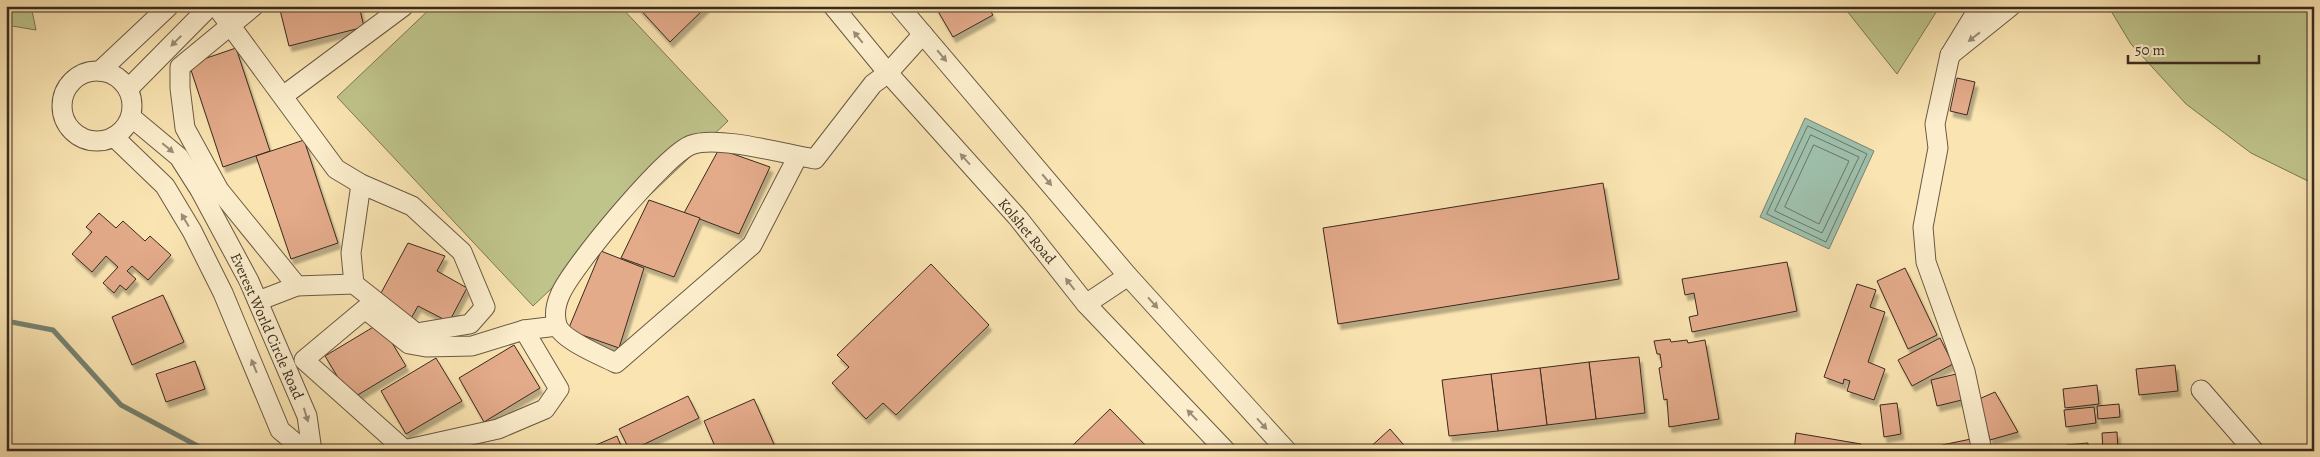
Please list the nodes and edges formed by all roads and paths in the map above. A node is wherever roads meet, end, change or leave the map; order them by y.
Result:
1 (169, 6) edge
2 (210, 6) edge
3 (216, 6) edge
4 (254, 6) edge
5 (404, 6) edge
6 (833, 6) edge
7 (898, 6) edge
8 (1980, 6) edge
9 (2011, 6) edge
10 (230, 26) junction
11 (923, 34) junction
12 (1950, 55) junction
13 (100, 71) junction
14 (888, 73) junction
15 (128, 89) junction
16 (283, 96) junction
17 (130, 117) junction
18 (114, 137) junction
19 (798, 156) junction
20 (361, 184) junction
21 (1128, 276) junction
22 (249, 280) junction
23 (354, 284) junction
24 (297, 286) junction
25 (223, 293) junction
26 (258, 300) junction
27 (1086, 304) junction
28 (557, 326) junction
29 (524, 330) junction
30 (2201, 390) dead end
31 (403, 450) edge
32 (305, 451) edge
33 (312, 451) edge
34 (1226, 451) edge
35 (1287, 451) edge
36 (1982, 451) edge
37 (2254, 451) edge

1 - 13 street
2 -> 15 street
3 - 10 street
4 - 10 street
5 - 16 street
14 -> 6 street, Kolshet Road
7 - 11 street
8 - 12 street
9 -> 12 street
10 - 16 street
10 - 24 street
11 - 14 street
11 -> 21 street
12 - 36 street
13 - 15 street
13 - 18 street
14 - 19 street
27 -> 14 street, Kolshet Road
15 - 17 street
16 - 20 street
17 - 18 street
17 -> 22 street, Everest World Circle Road
25 -> 18 street, Everest World Circle Road
19 - 28 street
19 - 28 street
20 - 23 street
20 - 23 street
21 - 27 street
21 -> 35 street
22 - 25 street
22 - 26 street, Everest World Circle Road
23 - 24 street
24 - 26 street
32 -> 25 street, Everest World Circle Road
26 -> 33 street, Everest World Circle Road
34 -> 27 street, Kolshet Road
28 - 29 street
29 - 31 street
29 - 31 street
30 - 37 street

